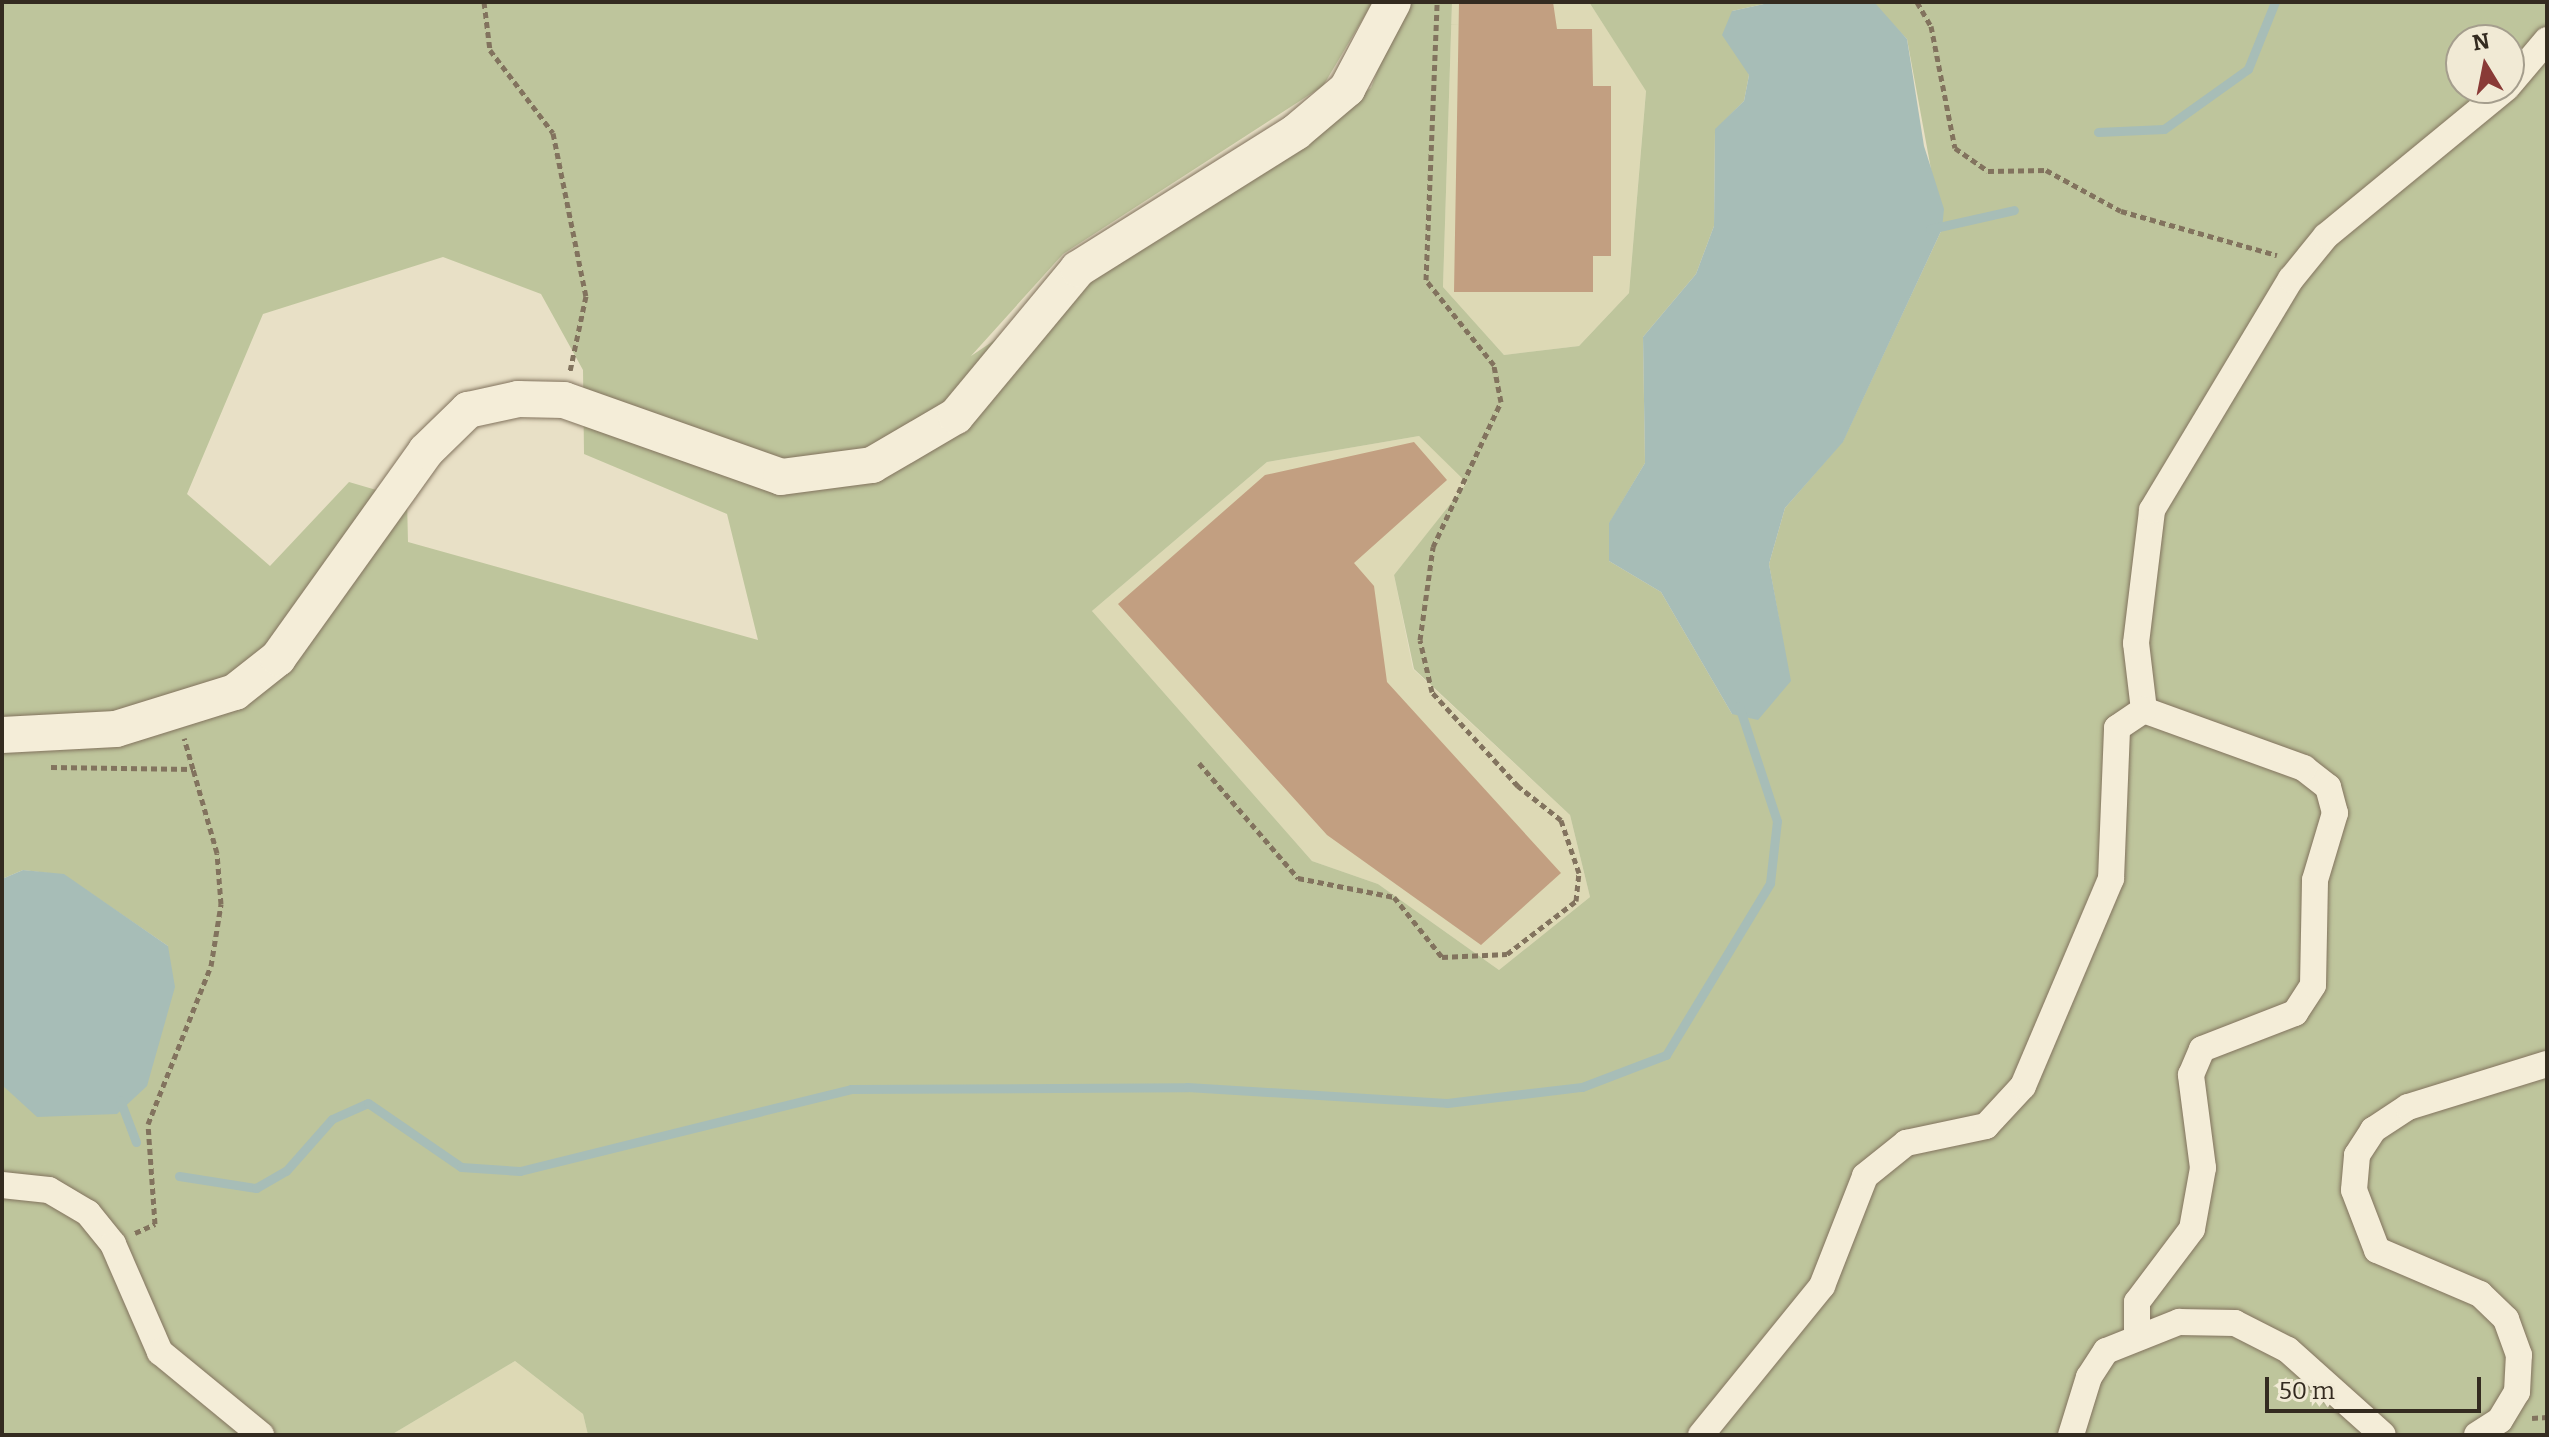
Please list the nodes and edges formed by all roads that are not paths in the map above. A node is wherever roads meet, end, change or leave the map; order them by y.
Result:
1 (1393, 2) edge
2 (2547, 40) edge
3 (2525, 66) edge
4 (2486, 104) edge
5 (2144, 710) junction
6 (2, 735) edge
7 (2547, 1064) edge
8 (2, 1185) edge
9 (2137, 1333) junction
10 (261, 1435) edge
11 (1701, 1435) edge
12 (2071, 1435) edge
13 (2383, 1435) edge
14 (2477, 1435) edge

1 - 6 street
2 - 3 street
4 - 5 street
5 - 9 street
5 - 11 street
7 - 14 street
8 - 10 street
9 - 12 street
9 - 13 street

